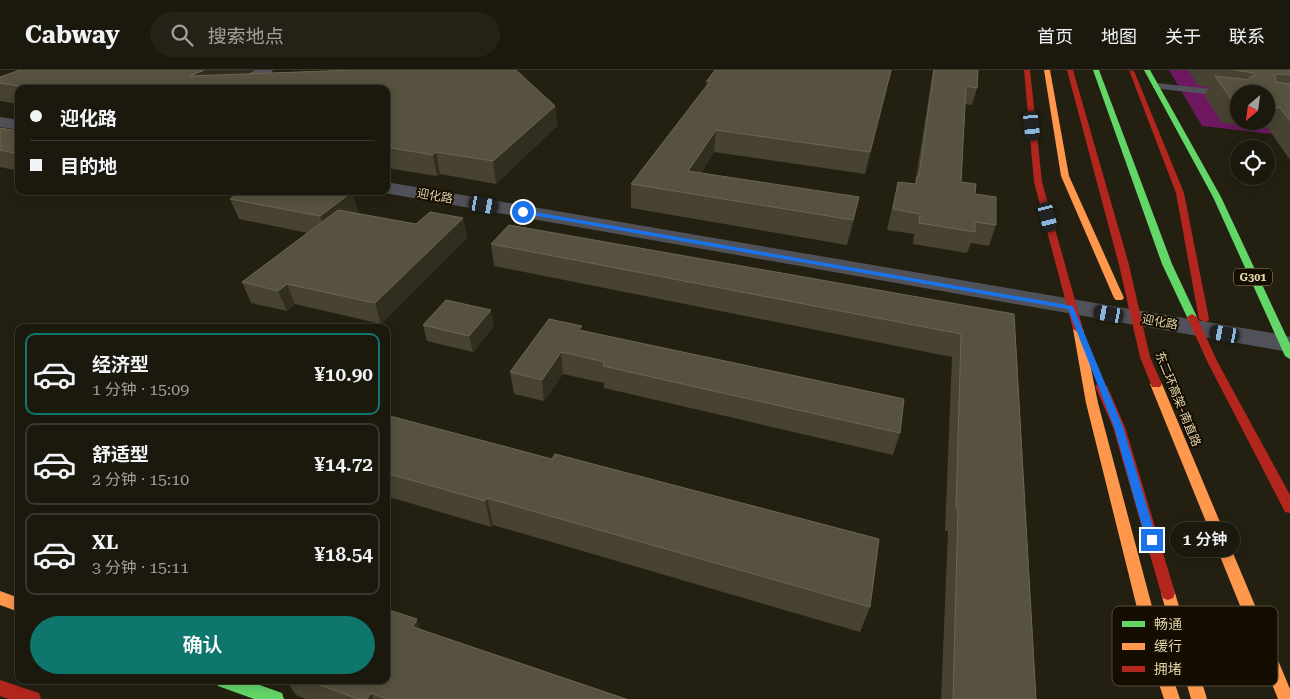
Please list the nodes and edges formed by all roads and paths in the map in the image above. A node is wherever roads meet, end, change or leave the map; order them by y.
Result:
1 (1026, 70) edge
2 (1047, 70) edge
3 (1070, 70) edge
4 (1096, 70) edge
5 (1131, 70) edge
6 (1147, 70) edge
7 (260, 73) edge
8 (282, 76) edge
9 (235, 85) edge
10 (1156, 86) junction
11 (1230, 94) edge
12 (0, 122) edge
13 (15, 124) edge
14 (390, 189) edge
15 (1071, 307) junction
16 (1079, 331) junction
17 (1286, 350) edge
18 (1145, 356) junction
19 (1212, 361) junction
20 (1290, 508) edge
21 (0, 598) edge
22 (15, 604) edge
23 (1144, 606) edge
24 (1170, 606) edge
25 (1248, 606) edge
26 (1278, 680) edge
27 (235, 684) edge
28 (1159, 686) edge
29 (1168, 686) edge
30 (1195, 686) edge
31 (0, 688) edge
32 (33, 699) edge
33 (276, 699) edge
34 (1160, 699) edge
35 (1172, 699) edge
36 (1199, 699) edge
37 (1286, 699) edge

1 - 15 highway
2 - 18 highway
3 - 18 highway, 东二环高架-南直路
4 - 19 highway
5 - 19 highway
6 - 10 highway, G301
7 - 8 street
7 - 9 street
10 - 11 lane
10 - 17 highway, G301
12 - 13 street
14 - 15 street, 迎化路
15 - 16 highway
15 - 17 street, 迎化路
16 - 23 highway
16 - 24 highway
18 - 25 highway, 东二环高架-南直路
19 - 20 highway
21 - 22 highway
26 - 37 highway, 东二环高架-南直路
27 - 33 highway
28 - 34 highway
29 - 35 highway
30 - 36 highway
31 - 32 highway

